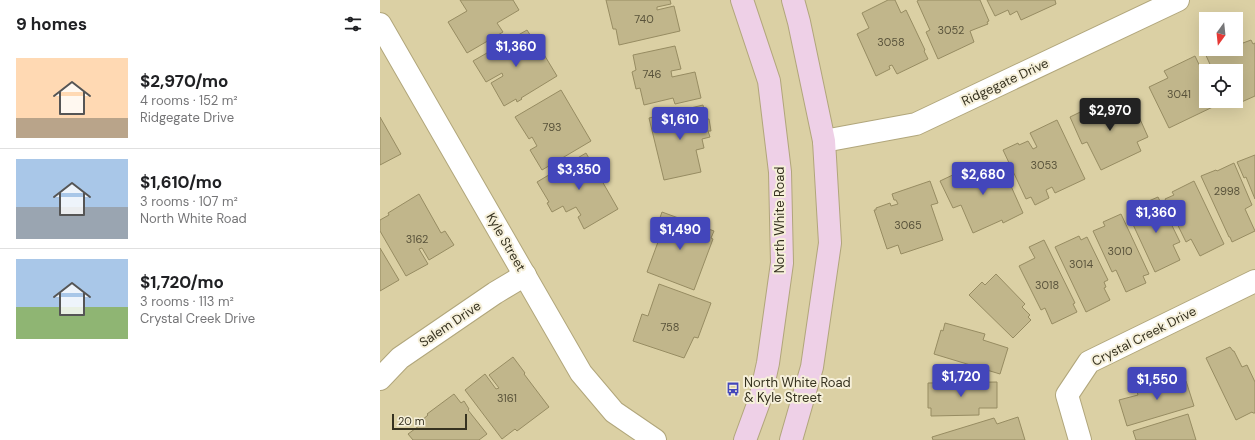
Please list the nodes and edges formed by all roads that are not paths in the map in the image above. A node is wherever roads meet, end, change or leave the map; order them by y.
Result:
1 (742, 0) edge
2 (793, 0) edge
3 (1178, 0) edge
4 (380, 24) edge
5 (824, 141) junction
6 (525, 275) junction
7 (1255, 281) edge
8 (380, 379) edge
9 (655, 440) edge
10 (745, 440) edge
11 (791, 440) edge
12 (1080, 440) edge

1 - 10 main road, North White Road
2 - 5 main road
3 - 5 street, Ridgegate Drive
4 - 6 street, Kyle Street
5 - 11 main road
6 - 8 street, Salem Drive
6 - 9 street, Kyle Street
7 - 12 street, Crystal Creek Drive

